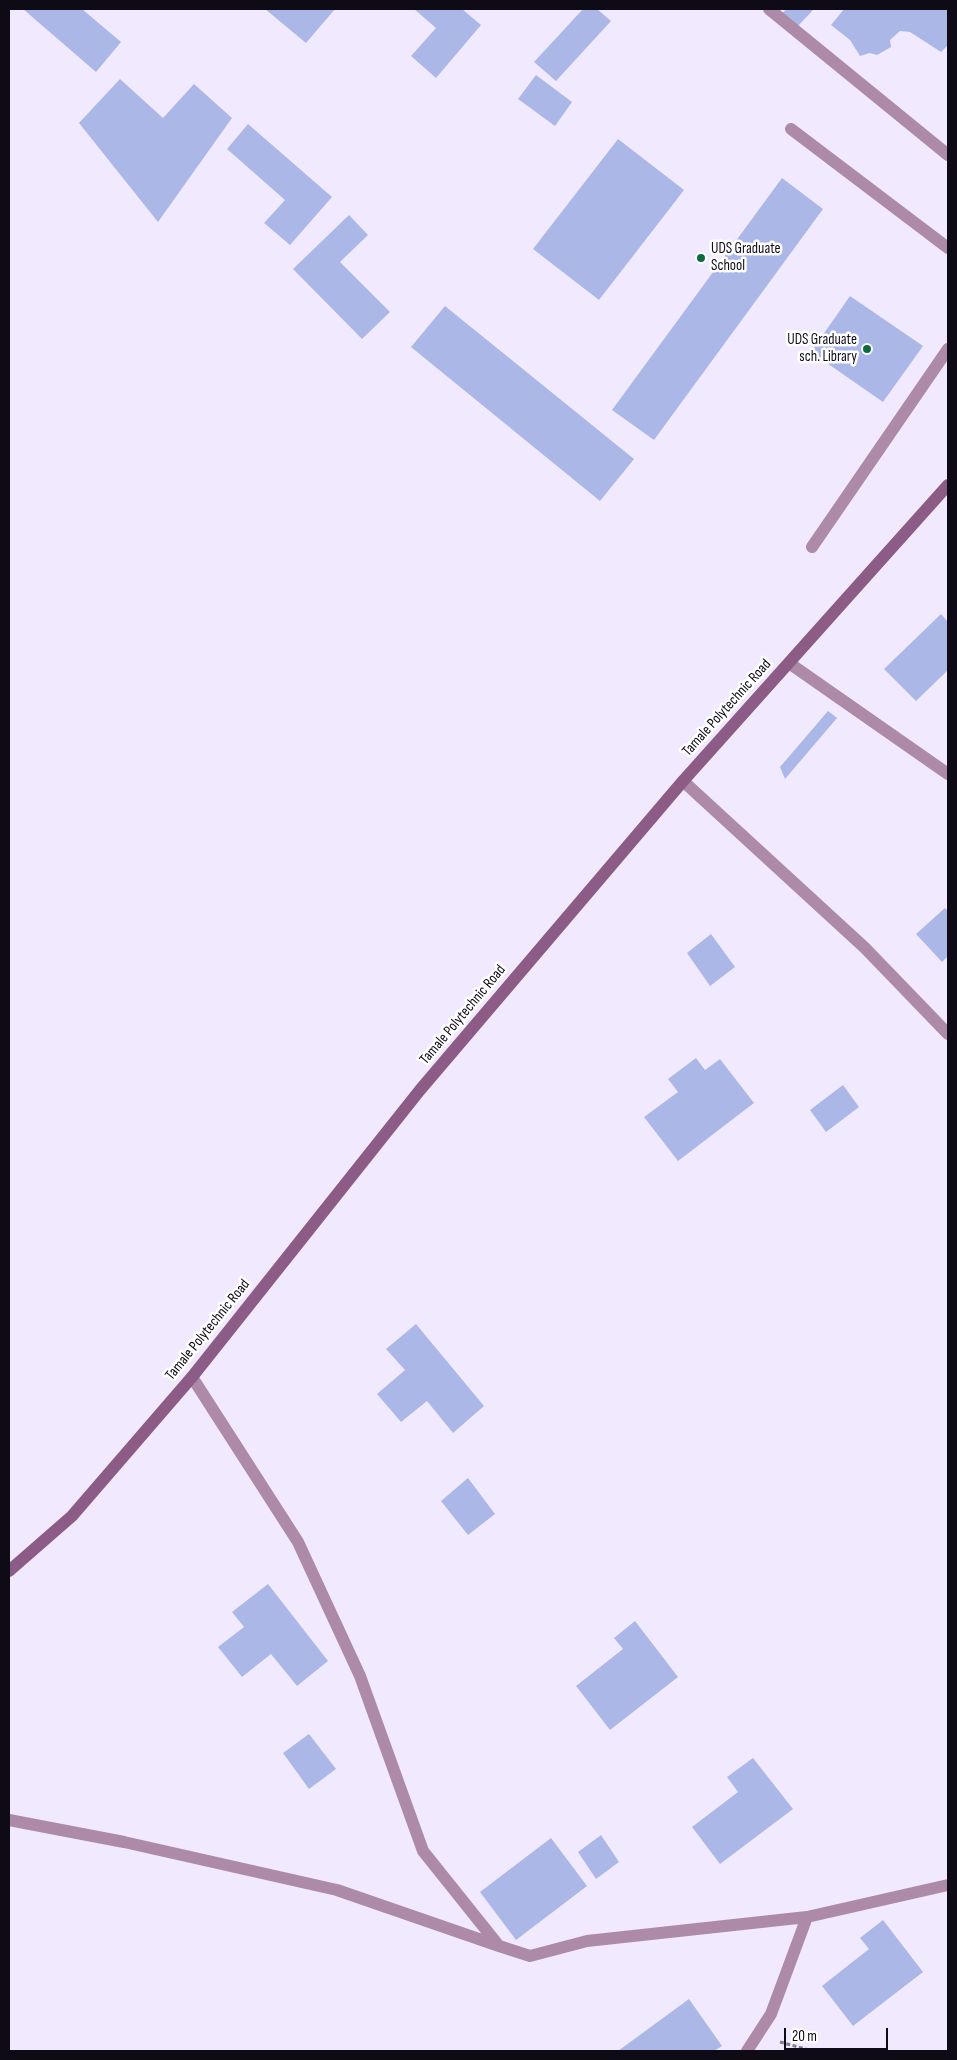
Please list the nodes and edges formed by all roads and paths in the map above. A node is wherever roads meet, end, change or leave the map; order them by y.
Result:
1 (769, 9) edge
2 (791, 129) dead end
3 (948, 155) edge
4 (948, 248) edge
5 (948, 349) edge
6 (948, 485) edge
7 (812, 547) dead end
8 (789, 663) junction
9 (948, 774) edge
10 (683, 781) junction
11 (948, 1034) edge
12 (192, 1377) junction
13 (9, 1571) edge
14 (9, 1820) edge
15 (948, 1885) edge
16 (807, 1917) junction
17 (499, 1946) junction
18 (757, 2036) junction
19 (747, 2051) edge
20 (813, 2051) edge

1 - 3 street
2 - 4 street
5 - 7 street
6 - 8 street, Tamale Polytechnic Road
8 - 9 street
8 - 10 street, Tamale Polytechnic Road
10 - 11 street
10 - 12 street, Tamale Polytechnic Road
12 - 13 street, Tamale Polytechnic Road
12 - 17 street
14 - 17 street
15 - 16 street
16 - 17 street
16 - 18 street
18 - 19 street
18 - 20 path

